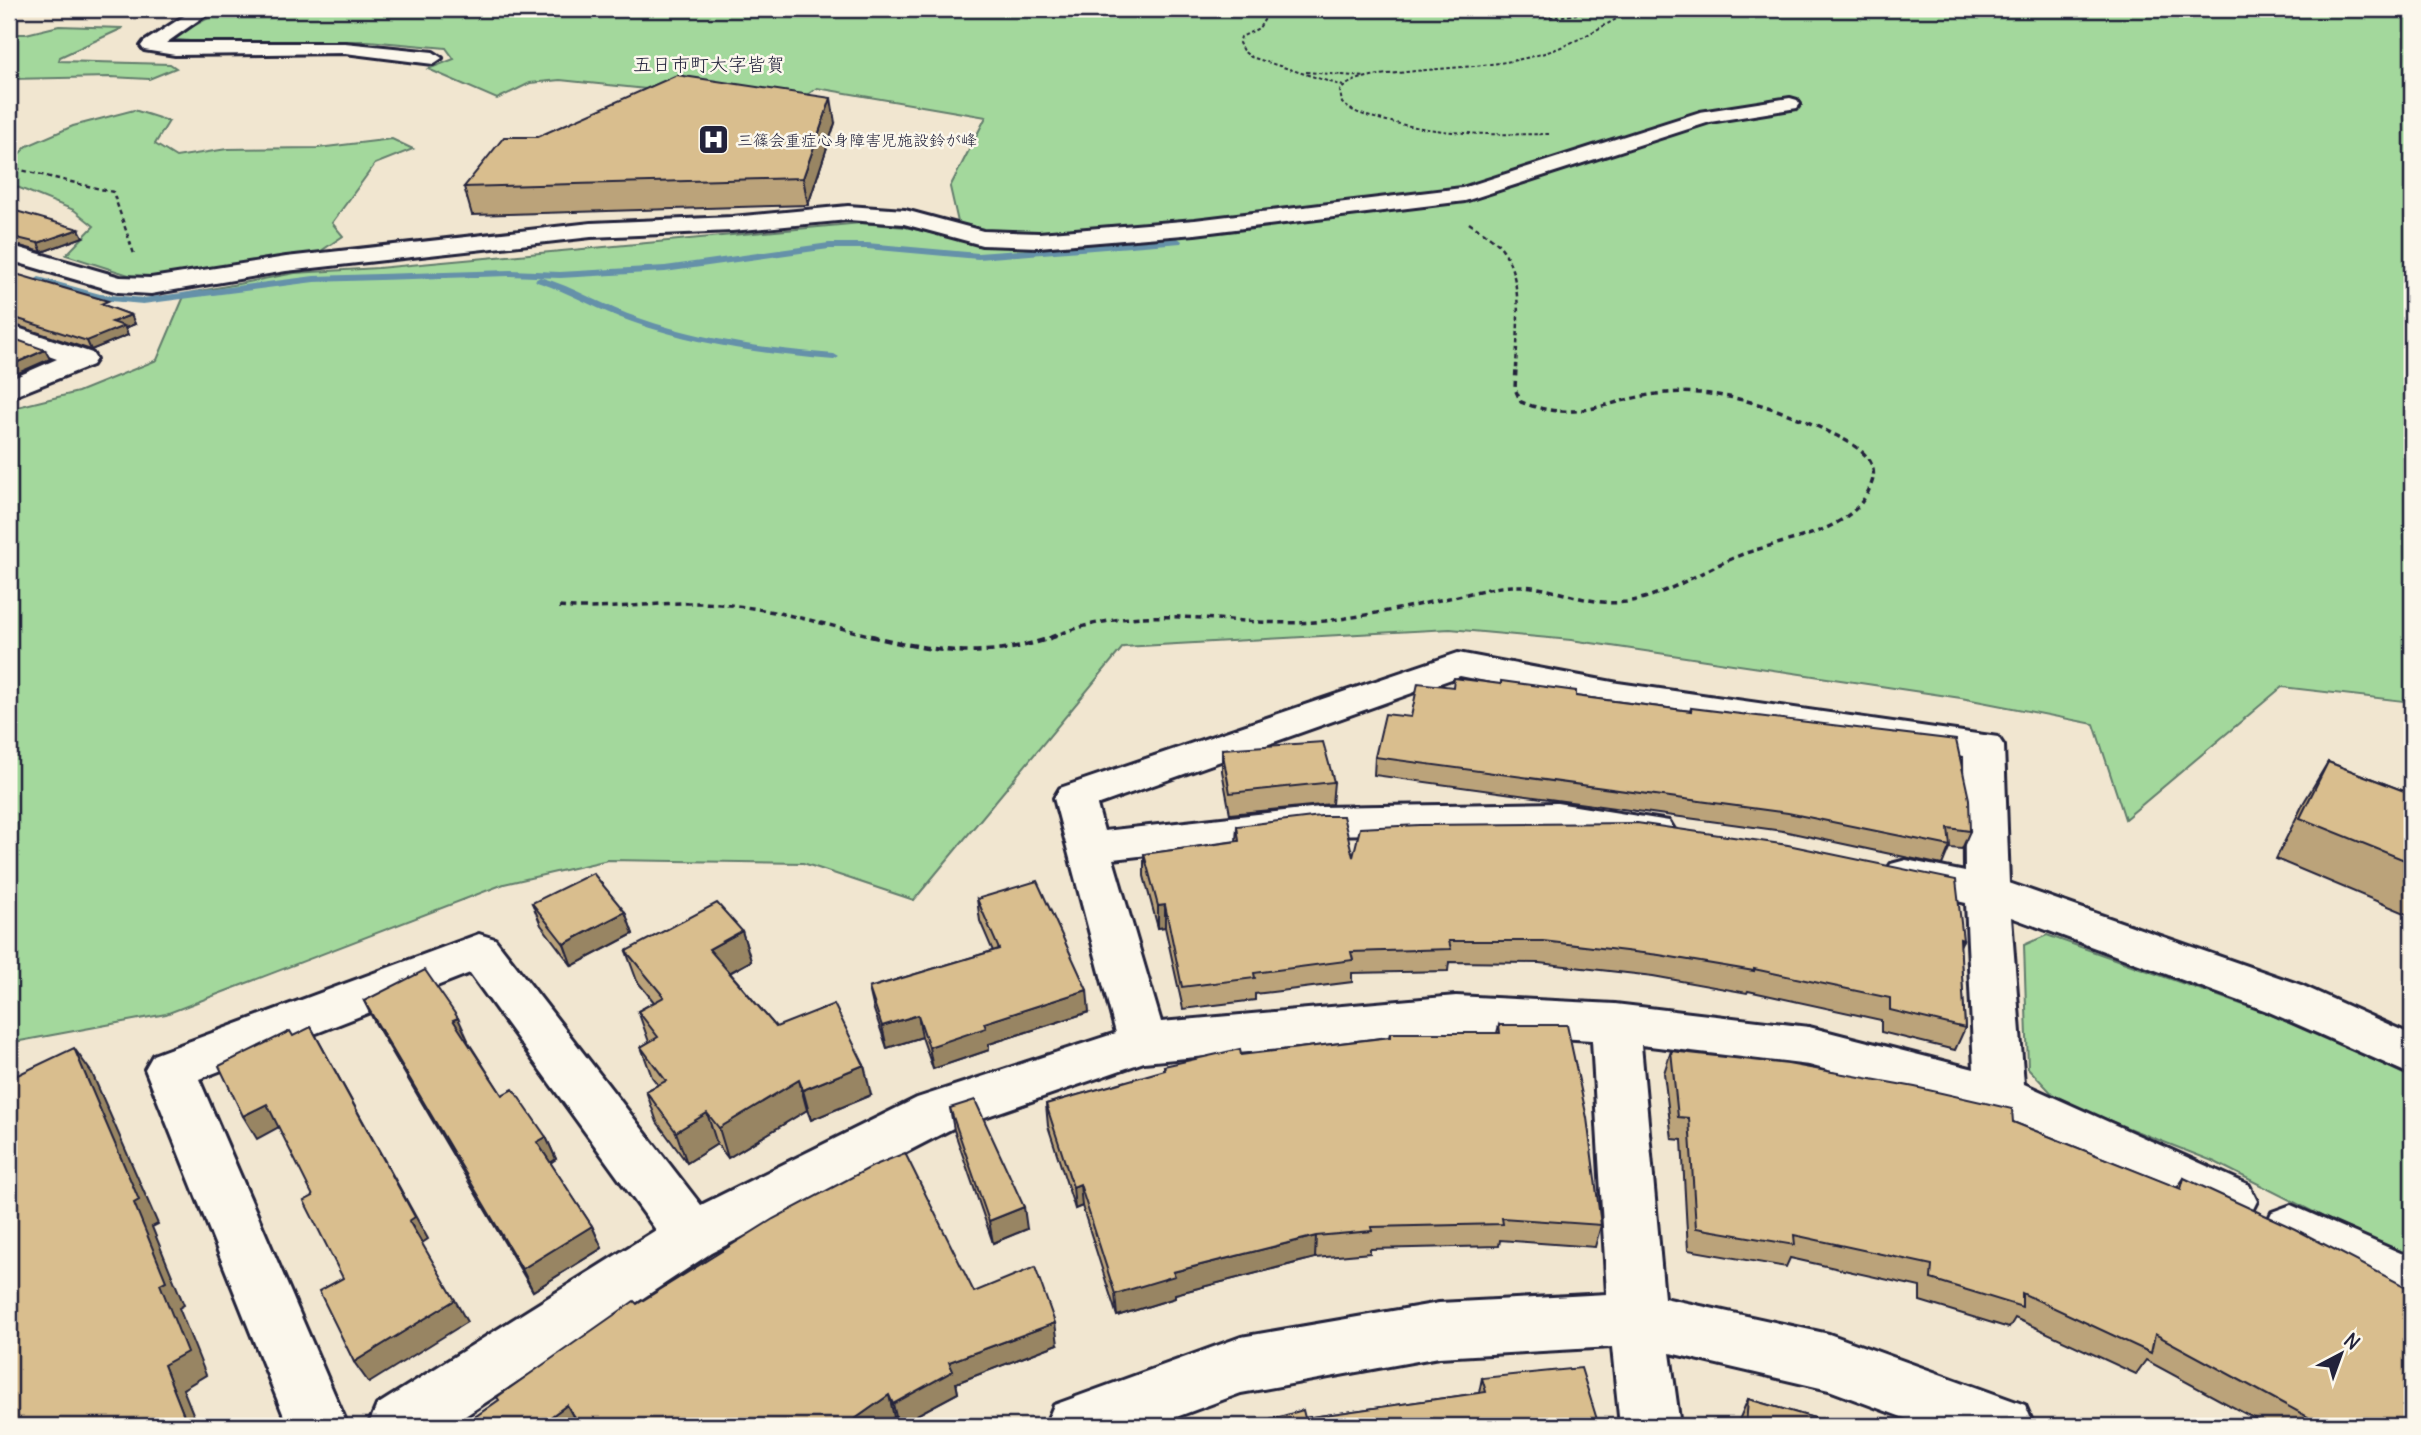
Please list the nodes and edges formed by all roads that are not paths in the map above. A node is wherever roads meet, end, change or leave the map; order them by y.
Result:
1 (199, 9) edge
2 (433, 58) dead end
3 (1790, 104) dead end
4 (9, 252) edge
5 (48, 265) junction
6 (9, 280) edge
7 (9, 333) edge
8 (9, 390) edge
9 (1690, 836) edge
10 (1088, 847) junction
11 (1864, 866) edge
12 (1987, 892) junction
13 (1615, 1023) junction
14 (1143, 1043) junction
15 (2412, 1056) edge
16 (2000, 1096) junction
17 (692, 1236) junction
18 (2412, 1285) edge
19 (1637, 1319) junction
20 (318, 1426) edge
21 (398, 1426) edge
22 (1075, 1426) edge
23 (1650, 1426) edge
24 (2004, 1426) edge

1 - 2 street
3 - 5 street
4 - 5 street
5 - 6 street
7 - 8 street
9 - 10 street
10 - 12 street
10 - 14 street
11 - 12 street
12 - 15 street
12 - 16 street
13 - 14 street
13 - 16 street
13 - 19 street
14 - 17 street
16 - 18 street
17 - 20 street
17 - 21 street
19 - 22 street
19 - 23 street
19 - 24 street

